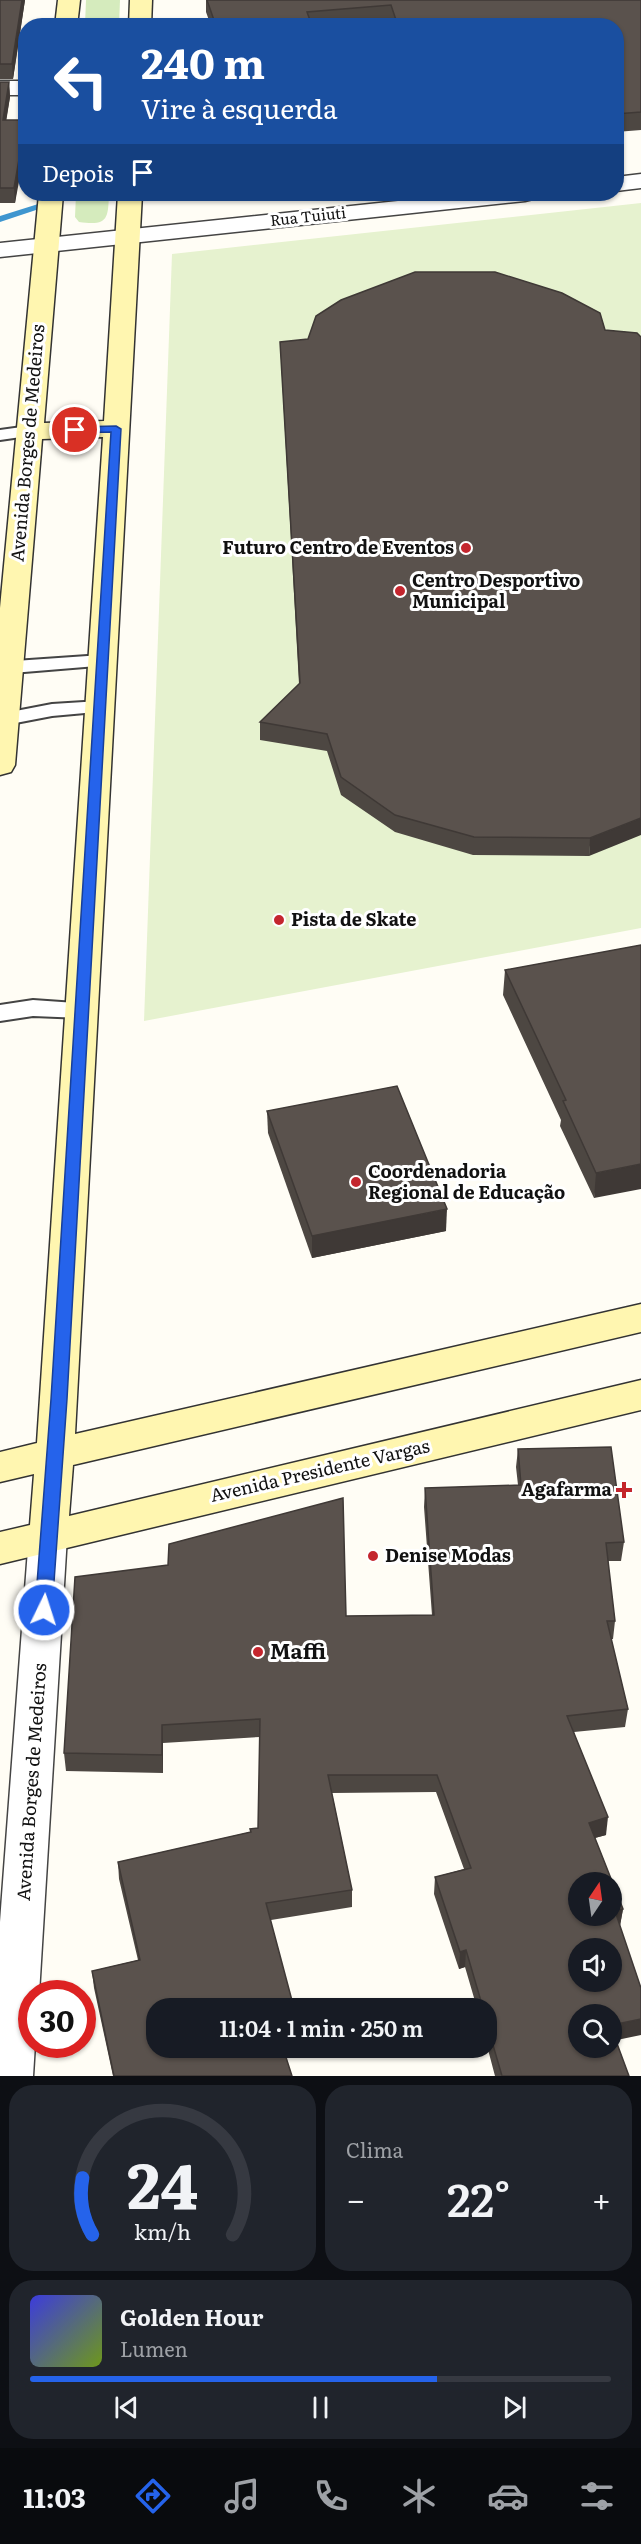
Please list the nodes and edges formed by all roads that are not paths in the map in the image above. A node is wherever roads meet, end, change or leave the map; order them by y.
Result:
1 (69, 0) edge
2 (141, 0) edge
3 (67, 18) edge
4 (140, 18) edge
5 (0, 88) edge
6 (18, 88) edge
7 (641, 181) edge
8 (624, 183) edge
9 (50, 201) edge
10 (130, 201) edge
11 (459, 201) edge
12 (128, 236) junction
13 (46, 245) junction
14 (0, 250) edge
15 (116, 429) junction
16 (29, 431) junction
17 (0, 435) edge
18 (102, 661) junction
19 (4, 668) edge
20 (100, 707) junction
21 (2, 719) edge
22 (0, 765) edge
23 (82, 1010) junction
24 (0, 1013) edge
25 (641, 1318) edge
26 (640, 1399) edge
27 (55, 1454) junction
28 (0, 1467) edge
29 (48, 1536) junction
30 (0, 1548) edge
31 (14, 1848) edge
32 (11, 2076) edge

1 - 3 main road
2 - 4 main road
5 - 6 street
7 - 8 street
9 - 13 main road, Avenida Borges de Medeiros
10 - 12 main road, Avenida Borges de Medeiros
11 - 12 street, Rua Tuiuti
12 - 13 street, Rua Tuiuti
12 - 15 main road, Avenida Borges de Medeiros
13 - 14 street, Rua Tuiuti
13 - 16 main road, Avenida Borges de Medeiros
15 - 16 main road
15 - 18 main road, Avenida Borges de Medeiros
16 - 17 lane
16 - 19 main road, Avenida Borges de Medeiros
18 - 19 lane
18 - 20 main road, Avenida Borges de Medeiros
19 - 21 main road, Avenida Borges de Medeiros
20 - 21 lane
20 - 23 main road, Avenida Borges de Medeiros
21 - 22 main road, Avenida Borges de Medeiros
23 - 24 lane
23 - 27 main road, Avenida Borges de Medeiros
25 - 27 main road
26 - 29 main road, Avenida Presidente Vargas
27 - 28 main road
27 - 29 main road, Avenida Borges de Medeiros
29 - 30 main road, Avenida Presidente Vargas
29 - 31 street, Avenida Borges de Medeiros
31 - 32 street, Avenida Borges de Medeiros

